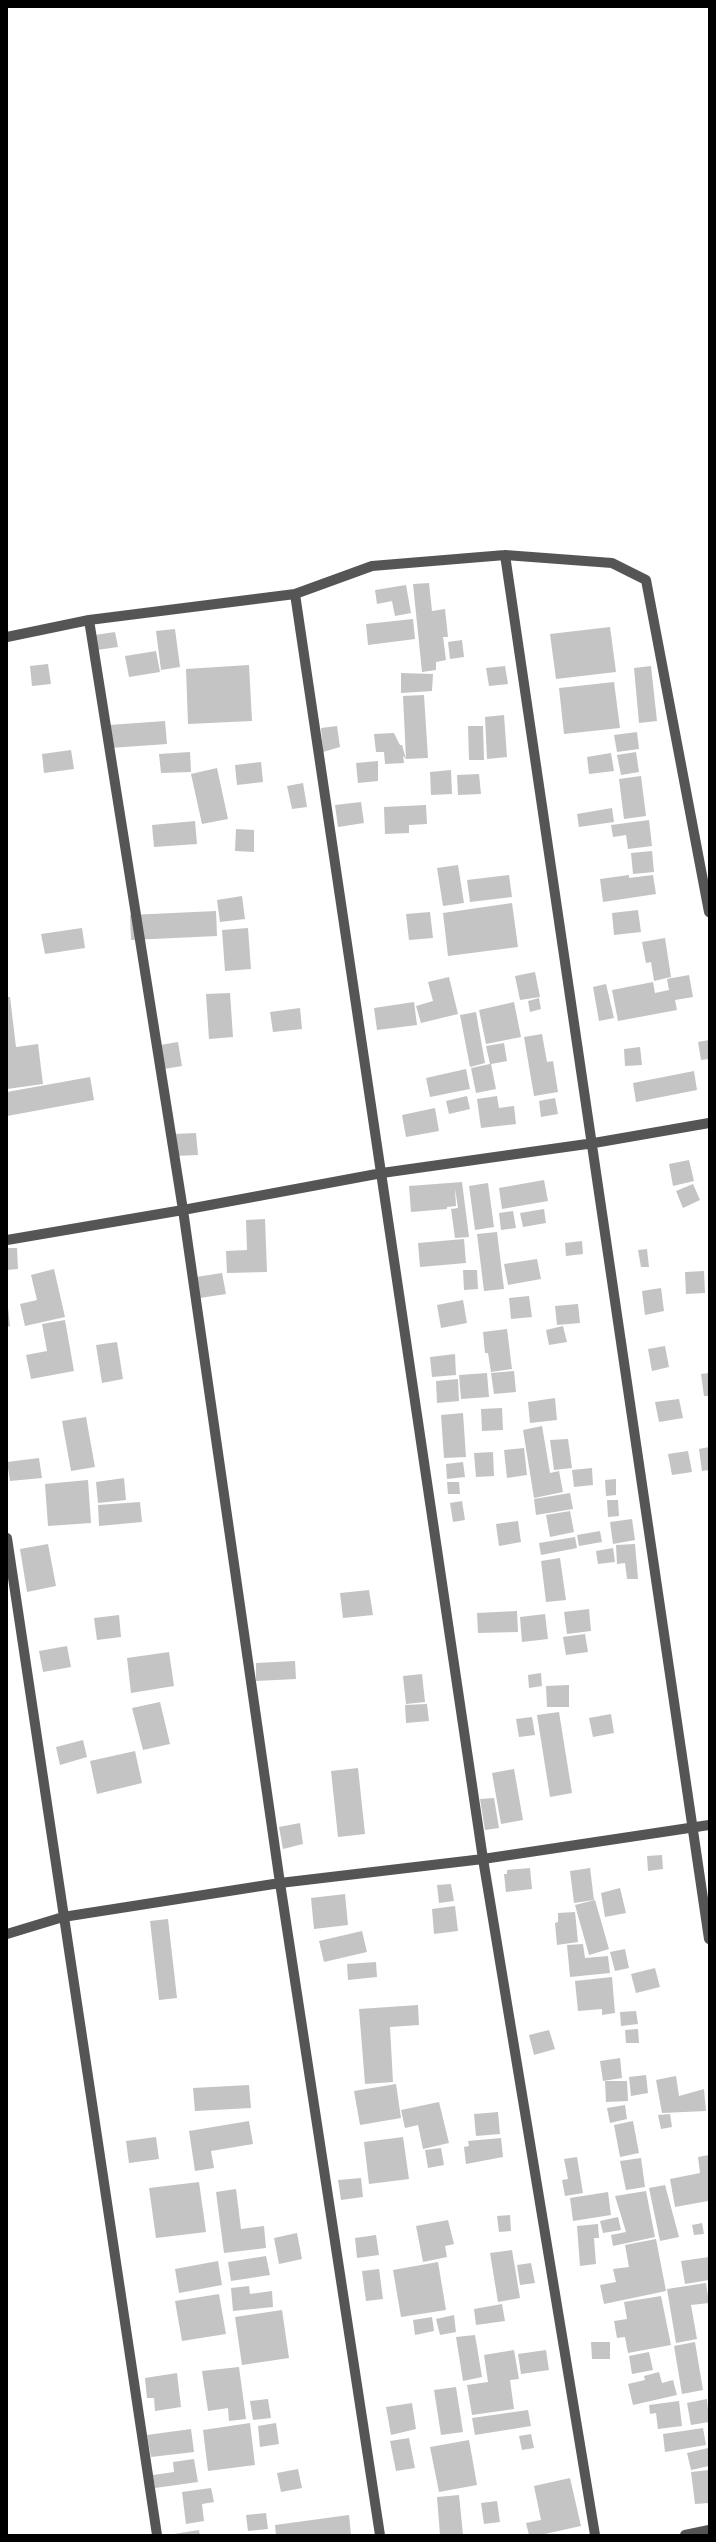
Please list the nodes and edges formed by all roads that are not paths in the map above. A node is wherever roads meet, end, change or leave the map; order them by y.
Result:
1 (505, 555) junction
2 (295, 594) junction
3 (89, 620) junction
4 (7, 637) edge
5 (709, 912) edge
6 (709, 1123) edge
7 (594, 1143) junction
8 (382, 1174) junction
9 (183, 1210) junction
10 (7, 1240) edge
11 (7, 1538) edge
12 (709, 1825) edge
13 (691, 1827) junction
14 (483, 1859) junction
15 (280, 1883) junction
16 (63, 1917) junction
17 (7, 1934) edge
18 (709, 1939) edge
19 (709, 2530) edge
20 (157, 2535) edge
21 (380, 2535) edge
22 (595, 2535) edge
23 (685, 2535) edge

1 - 2 street
1 - 5 street
1 - 7 street
2 - 3 street
2 - 8 street
3 - 4 street
3 - 9 street
6 - 7 street
7 - 8 street
7 - 13 street
8 - 9 street
8 - 14 street
9 - 10 street
9 - 15 street
11 - 16 street
12 - 13 street
13 - 14 street
13 - 18 street
14 - 15 street
14 - 22 street
15 - 16 street
15 - 21 street
16 - 17 street
16 - 20 street
19 - 23 street

